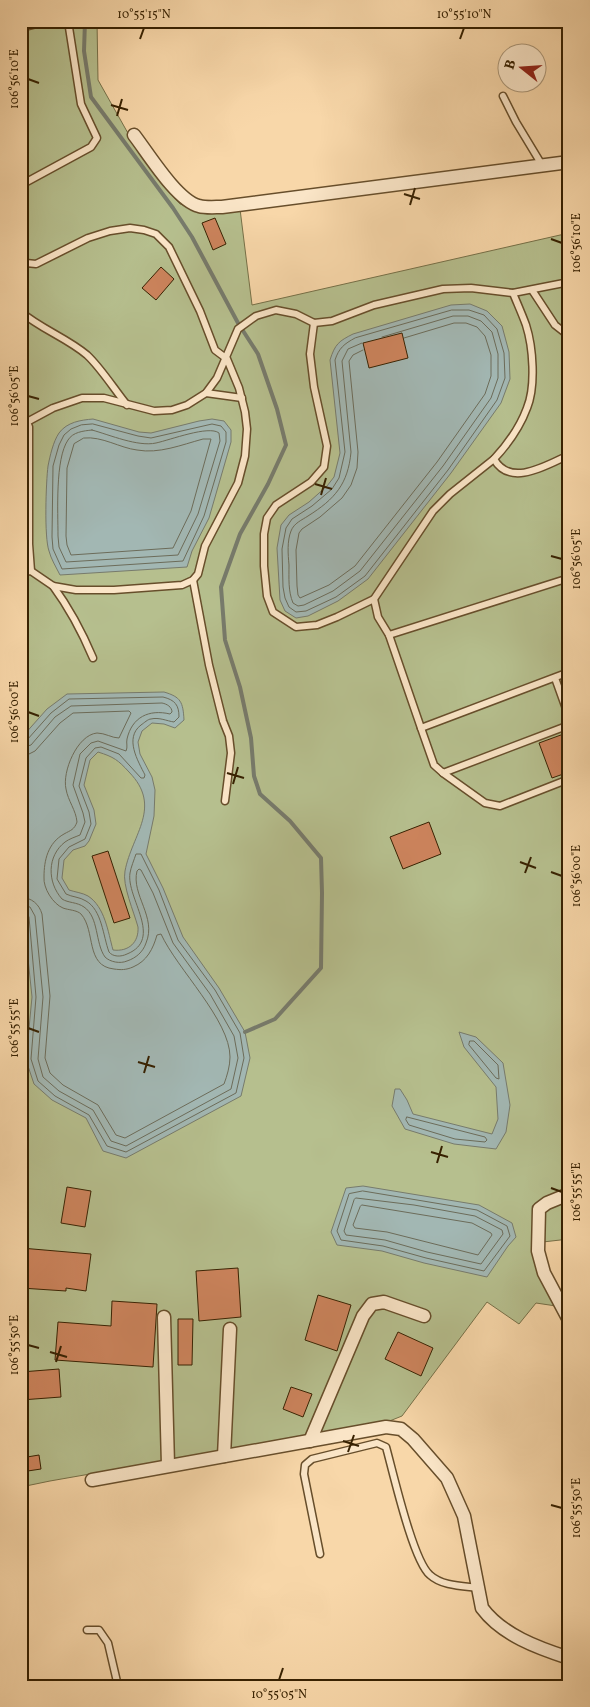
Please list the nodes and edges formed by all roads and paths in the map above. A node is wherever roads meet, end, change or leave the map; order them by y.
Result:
1 (48, 21) edge
2 (68, 21) edge
3 (21, 28) edge
4 (503, 96) dead end
5 (134, 134) dead end
6 (569, 162) edge
7 (542, 165) junction
8 (21, 185) edge
9 (21, 259) edge
10 (569, 282) edge
11 (532, 290) junction
12 (513, 293) junction
13 (21, 312) edge
14 (314, 323) junction
15 (569, 336) edge
16 (226, 360) junction
17 (206, 393) junction
18 (242, 398) junction
19 (126, 404) junction
20 (21, 408) edge
21 (27, 422) junction
22 (569, 456) edge
23 (494, 459) junction
24 (31, 571) junction
25 (21, 572) edge
26 (569, 578) edge
27 (193, 580) junction
28 (54, 586) junction
29 (374, 599) junction
30 (389, 635) junction
31 (93, 658) dead end
32 (569, 672) edge
33 (555, 678) junction
34 (569, 717) edge
35 (569, 724) edge
36 (421, 728) junction
37 (443, 773) junction
38 (569, 779) edge
39 (225, 801) dead end
40 (569, 1194) edge
41 (424, 1316) dead end
42 (164, 1317) dead end
43 (569, 1320) edge
44 (230, 1329) dead end
45 (310, 1440) junction
46 (224, 1456) junction
47 (168, 1465) junction
48 (92, 1480) dead end
49 (320, 1554) dead end
50 (478, 1588) junction
51 (87, 1630) dead end
52 (569, 1658) edge
53 (118, 1686) edge

1 - 3 lane
2 - 8 lane
4 - 7 lane
5 - 7 street
6 - 7 street
9 - 16 lane
10 - 11 lane
11 - 12 lane
11 - 15 lane
12 - 14 lane
12 - 23 lane
13 - 19 lane
14 - 16 lane
14 - 29 lane
16 - 17 lane
16 - 18 lane
17 - 18 lane
17 - 19 lane
18 - 27 lane
19 - 21 lane
20 - 21 lane
21 - 24 lane
22 - 23 lane
23 - 29 lane
24 - 25 lane
24 - 28 lane
26 - 30 lane
27 - 28 lane
27 - 39 lane
28 - 31 lane
29 - 30 lane
30 - 36 lane
32 - 33 lane
33 - 34 lane
33 - 36 lane
35 - 37 lane
36 - 37 lane
37 - 38 lane
40 - 43 street
41 - 45 street
42 - 47 street
44 - 46 street
45 - 46 street
45 - 50 street
46 - 47 street
47 - 48 street
49 - 50 lane
50 - 52 street
51 - 53 lane

